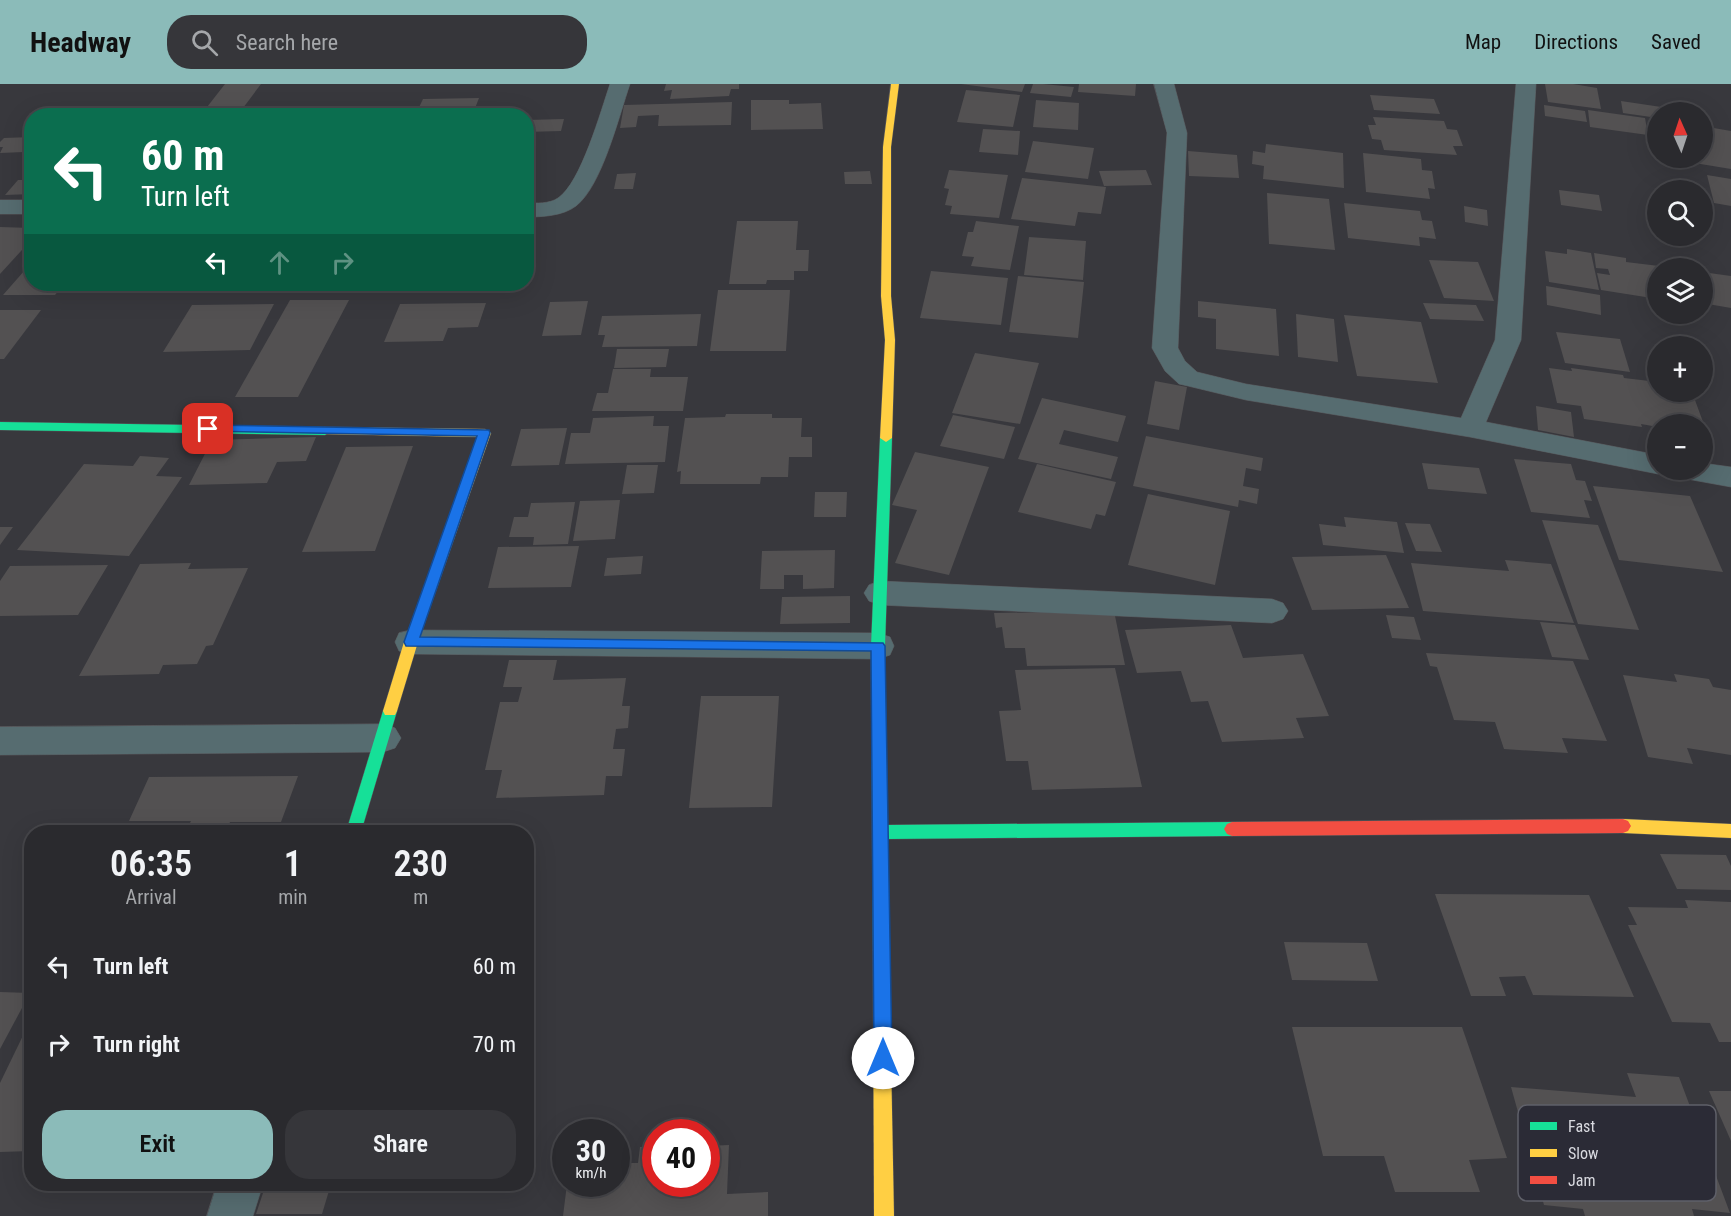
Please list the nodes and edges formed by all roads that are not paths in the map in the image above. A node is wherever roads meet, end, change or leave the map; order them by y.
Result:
1 (620, 84) edge
2 (895, 84) edge
3 (1164, 84) edge
4 (1526, 84) edge
5 (0, 207) edge
6 (24, 207) edge
7 (534, 210) edge
8 (0, 426) edge
9 (1470, 428) junction
10 (1647, 463) edge
11 (1713, 474) edge
12 (1731, 477) edge
13 (880, 593) junction
14 (1272, 611) dead end
15 (411, 642) junction
16 (878, 646) junction
17 (383, 738) junction
18 (0, 741) edge
19 (355, 825) edge
20 (1731, 831) edge
21 (882, 832) junction
22 (238, 1191) edge
23 (230, 1216) edge
24 (884, 1216) edge

1 - 7 street
2 - 13 street
3 - 9 street
4 - 9 street
5 - 6 street
8 - 15 street
9 - 10 street
11 - 12 street
13 - 14 street
13 - 16 street
15 - 16 street
15 - 17 street
16 - 21 street
17 - 18 street
17 - 19 street
20 - 21 street
21 - 24 street
22 - 23 street

